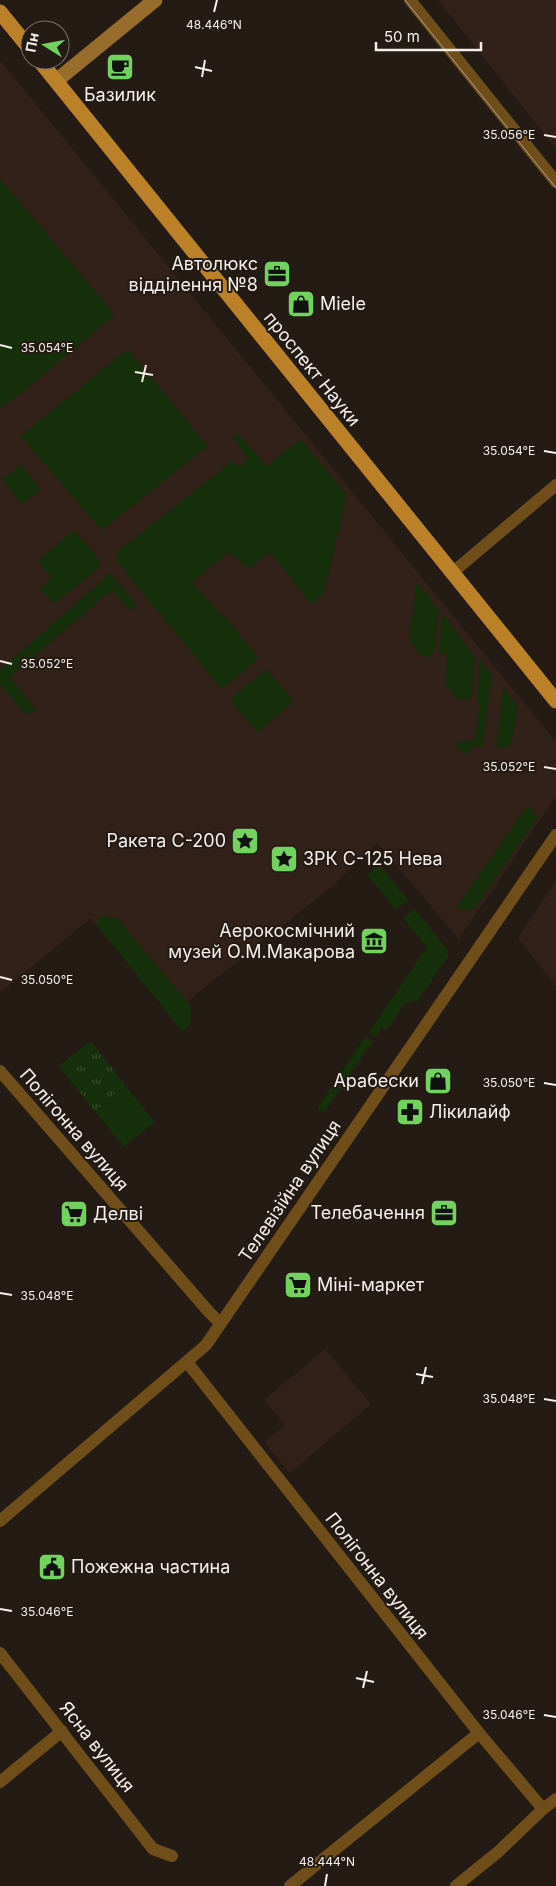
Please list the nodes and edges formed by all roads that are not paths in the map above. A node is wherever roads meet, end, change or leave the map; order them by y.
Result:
1 (156, 0) edge
2 (410, 0) edge
3 (0, 12) edge
4 (20, 37) edge
5 (47, 70) edge
6 (56, 81) junction
7 (556, 182) edge
8 (556, 485) edge
9 (452, 573) junction
10 (556, 701) edge
11 (556, 834) edge
12 (0, 1071) edge
13 (220, 1323) junction
14 (187, 1362) junction
15 (0, 1521) edge
16 (0, 1653) edge
17 (62, 1731) junction
18 (479, 1733) junction
19 (0, 1782) edge
20 (556, 1799) edge
21 (543, 1809) junction
22 (172, 1856) dead end
23 (290, 1886) edge
24 (456, 1886) edge

1 - 6 main road
2 - 7 street
3 - 4 main road
5 - 6 main road, проспект Науки
6 - 9 main road, проспект Науки
8 - 9 street
9 - 10 main road, проспект Науки
11 - 13 street, Телевізійна вулиця
12 - 13 street, Полігонна вулиця
13 - 14 street, Телевізійна вулиця
14 - 15 street, Телевізійна вулиця
14 - 18 street, Полігонна вулиця
16 - 17 street, Ясна вулиця
17 - 19 street
17 - 22 street, Ясна вулиця
18 - 21 street, Полігонна вулиця
18 - 23 street
20 - 21 street
21 - 24 street

